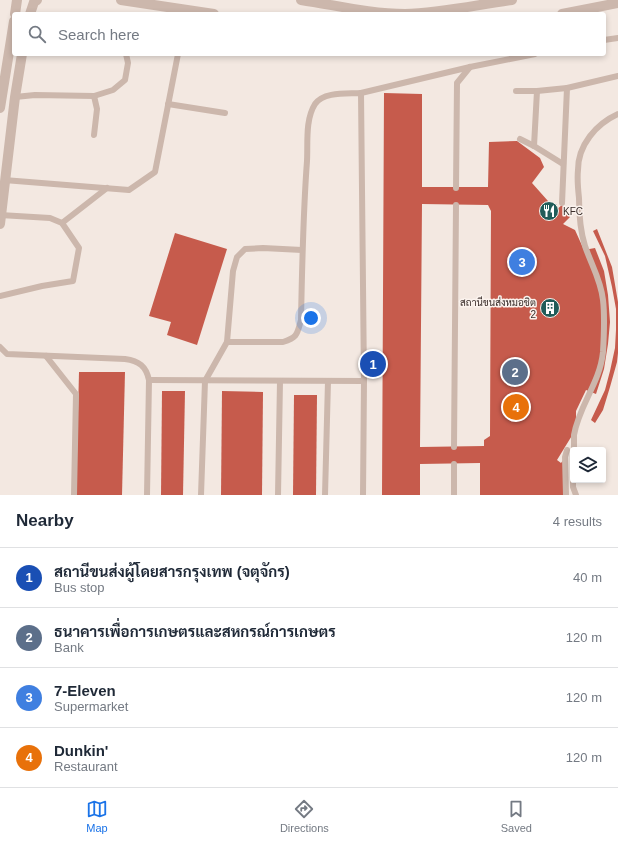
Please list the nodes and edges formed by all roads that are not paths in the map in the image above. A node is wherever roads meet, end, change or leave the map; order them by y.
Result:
1 (17, 0) edge
2 (37, 0) edge
3 (121, 0) edge
4 (301, 0) edge
5 (512, 0) edge
6 (618, 3) edge
7 (15, 12) edge
8 (31, 12) edge
9 (201, 12) edge
10 (379, 12) edge
11 (428, 12) edge
12 (572, 12) edge
13 (12, 33) edge
14 (618, 38) edge
15 (606, 40) edge
16 (22, 56) edge
17 (126, 56) edge
18 (178, 56) edge
19 (525, 56) edge
20 (470, 67) junction
21 (618, 76) edge
22 (567, 88) junction
23 (516, 91) dead end
24 (537, 91) junction
25 (361, 93) junction
26 (94, 96) junction
27 (15, 97) junction
28 (168, 104) junction
29 (0, 108) edge
30 (225, 113) dead end
31 (618, 114) edge
32 (94, 135) dead end
33 (520, 139) dead end
34 (534, 146) junction
35 (563, 164) junction
36 (4, 180) junction
37 (107, 188) junction
38 (456, 188) dead end
39 (562, 203) dead end
40 (456, 205) dead end
41 (0, 218) edge
42 (62, 223) junction
43 (302, 250) junction
44 (0, 296) edge
45 (227, 342) junction
46 (0, 347) edge
47 (46, 356) junction
48 (149, 380) junction
49 (205, 381) junction
50 (280, 381) junction
51 (328, 381) junction
52 (364, 381) junction
53 (454, 447) dead end
54 (574, 447) edge
55 (567, 450) dead end
56 (454, 464) dead end
57 (573, 483) edge
58 (74, 495) edge
59 (147, 495) edge
60 (201, 495) edge
61 (278, 495) edge
62 (325, 495) edge
63 (363, 495) edge
64 (454, 495) edge
65 (566, 495) edge
66 (576, 495) edge

1 - 7 street
2 - 8 street
3 - 9 street
4 - 10 street
5 - 11 street
6 - 12 street
13 - 29 street
14 - 15 lane
16 - 27 street
17 - 26 lane
18 - 28 lane
19 - 20 lane
20 - 25 lane
20 - 38 lane
21 - 22 lane
22 - 24 lane
22 - 35 lane
23 - 24 lane
24 - 34 lane
25 - 43 lane
25 - 52 lane
26 - 27 lane
26 - 32 lane
27 - 36 street
28 - 30 lane
28 - 37 lane
31 - 54 lane
33 - 34 lane
34 - 35 lane
35 - 39 lane
36 - 37 lane
36 - 41 street
37 - 42 lane
40 - 53 lane
41 - 42 lane
42 - 44 lane
43 - 45 lane
43 - 45 lane
45 - 49 lane
46 - 47 lane
47 - 48 lane
47 - 58 lane
48 - 49 lane
48 - 59 lane
49 - 50 lane
49 - 60 lane
50 - 51 lane
50 - 61 lane
51 - 52 lane
51 - 62 lane
52 - 63 lane
55 - 65 lane
56 - 64 lane
57 - 66 lane

